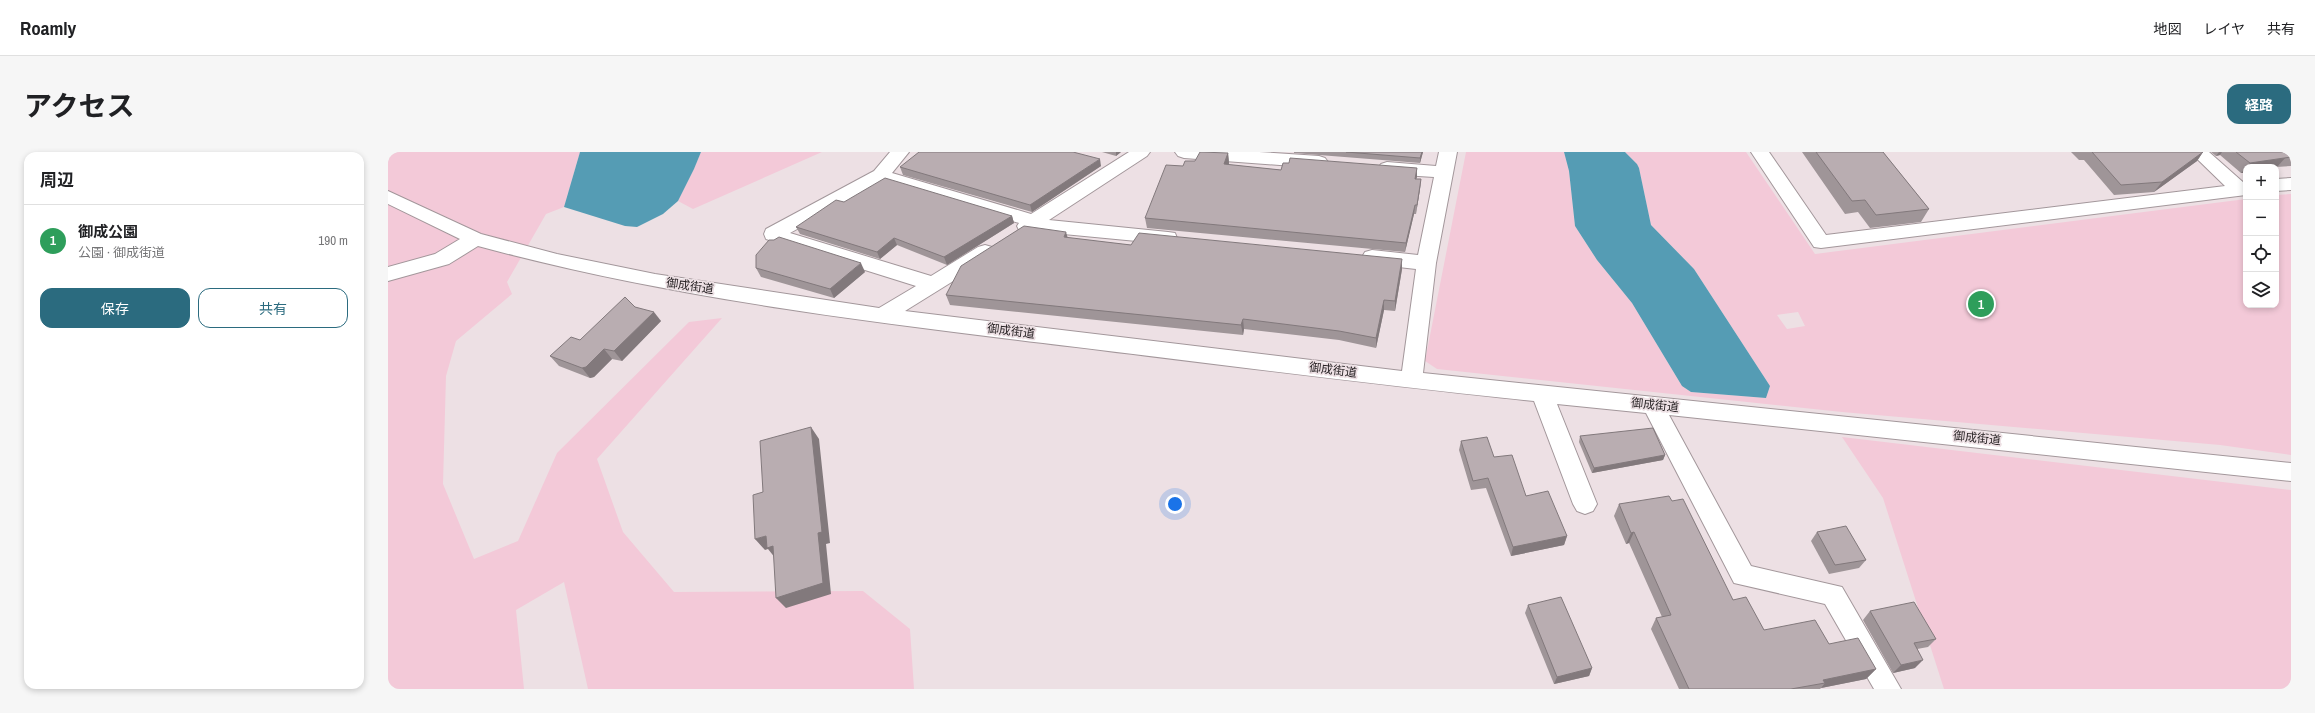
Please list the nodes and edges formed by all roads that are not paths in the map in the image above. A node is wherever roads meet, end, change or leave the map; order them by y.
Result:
1 (900, 152) edge
2 (1141, 152) edge
3 (1184, 152) edge
4 (1448, 152) edge
5 (1760, 152) edge
6 (2199, 152) edge
7 (1101, 159) edge
8 (1122, 164) junction
9 (1334, 164) edge
10 (1373, 167) edge
11 (1444, 172) junction
12 (880, 175) junction
13 (2291, 184) edge
14 (2279, 186) edge
15 (2243, 190) edge
16 (388, 197) edge
17 (1032, 223) junction
18 (475, 239) junction
19 (1188, 240) edge
20 (1355, 256) edge
21 (1426, 263) junction
22 (388, 274) edge
23 (933, 284) junction
24 (882, 316) junction
25 (1411, 380) junction
26 (1542, 393) junction
27 (1652, 404) junction
28 (2291, 472) edge
29 (1585, 504) dead end
30 (1888, 689) edge

1 - 12 street
2 - 8 street
3 - 9 street
4 - 11 street
5 - 15 street
6 - 15 street
7 - 8 street
8 - 17 street
10 - 11 street
11 - 21 street
12 - 17 street
12 - 23 street
13 - 14 street
16 - 18 street, 御成街道
17 - 19 street
17 - 23 street
18 - 22 street
18 - 24 street, 御成街道
20 - 21 street
21 - 25 street
23 - 24 street
24 - 25 street, 御成街道
25 - 26 street, 御成街道
26 - 27 street, 御成街道
26 - 29 street
27 - 28 street, 御成街道
27 - 30 street

